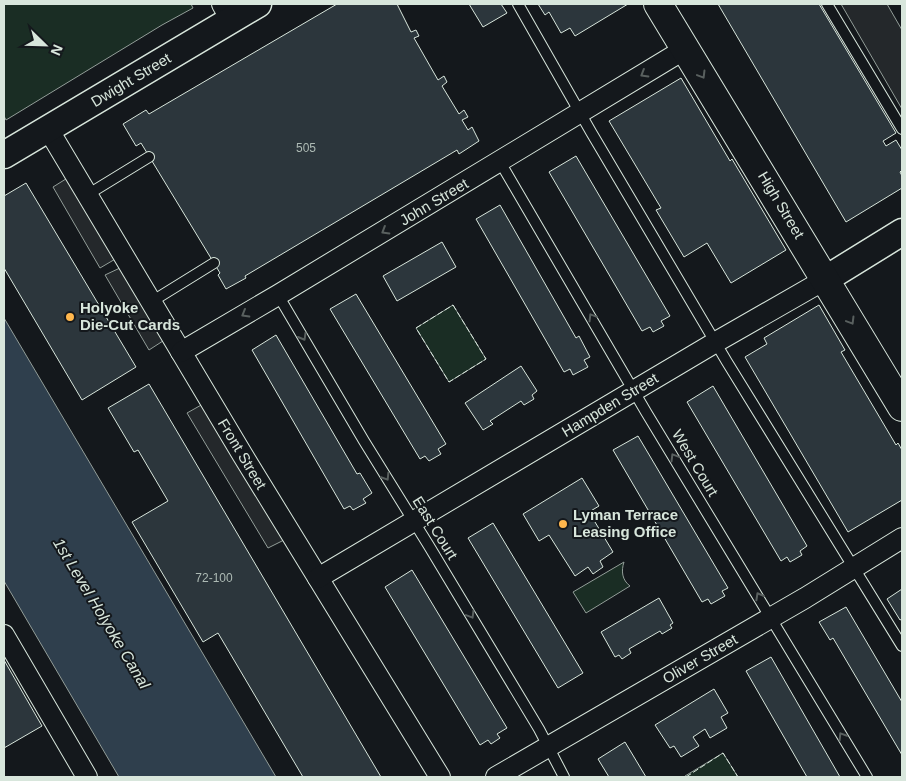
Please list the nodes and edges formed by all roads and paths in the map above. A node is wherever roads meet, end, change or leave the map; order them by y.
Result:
1 (258, 4) edge
2 (518, 4) edge
3 (658, 4) edge
4 (827, 4) edge
5 (226, 12) edge
6 (685, 49) junction
7 (580, 113) junction
8 (48, 129) junction
9 (902, 129) edge
10 (4, 155) edge
11 (149, 157) dead end
12 (500, 162) junction
13 (87, 195) junction
14 (902, 232) edge
15 (214, 263) dead end
16 (826, 279) junction
17 (278, 295) junction
18 (151, 302) junction
19 (716, 342) junction
20 (180, 352) junction
21 (634, 390) junction
22 (902, 407) edge
23 (414, 521) junction
24 (902, 538) edge
25 (855, 567) junction
26 (318, 578) junction
27 (770, 618) junction
28 (4, 635) edge
29 (902, 646) edge
30 (549, 747) junction
31 (87, 777) edge
32 (440, 777) edge
33 (496, 777) edge
34 (564, 777) edge
35 (868, 777) edge

1 - 5 street, Dwight Street
2 - 7 lane
3 - 6 main road, High Street
4 - 9 lane
5 - 8 street, Dwight Street
6 -> 7 street, John Street
6 -> 16 main road, High Street
7 - 12 street, John Street
7 - 19 lane
8 - 10 street, Dwight Street
8 - 13 street, Front Street
11 - 13 lane
12 -> 17 street, John Street
21 -> 12 lane, West Court
13 - 18 street, Front Street
14 - 16 street, Hampden Street
15 - 18 lane
16 - 19 street, Hampden Street
16 -> 22 main road, High Street
17 -> 20 street, John Street
17 -> 23 lane, East Court
18 - 20 street, Front Street
19 - 21 street, Hampden Street
19 - 25 lane
20 - 26 street, Front Street
21 - 23 street, Hampden Street
27 -> 21 lane, West Court
23 - 26 street, Hampden Street
23 -> 30 lane, East Court
24 - 25 street, Oliver Street
25 - 27 street, Oliver Street
25 - 29 lane
26 - 32 street, Front Street
27 - 30 street, Oliver Street
35 -> 27 lane, West Court
28 - 31 street
30 - 33 street, Oliver Street
30 - 34 lane, East Court

